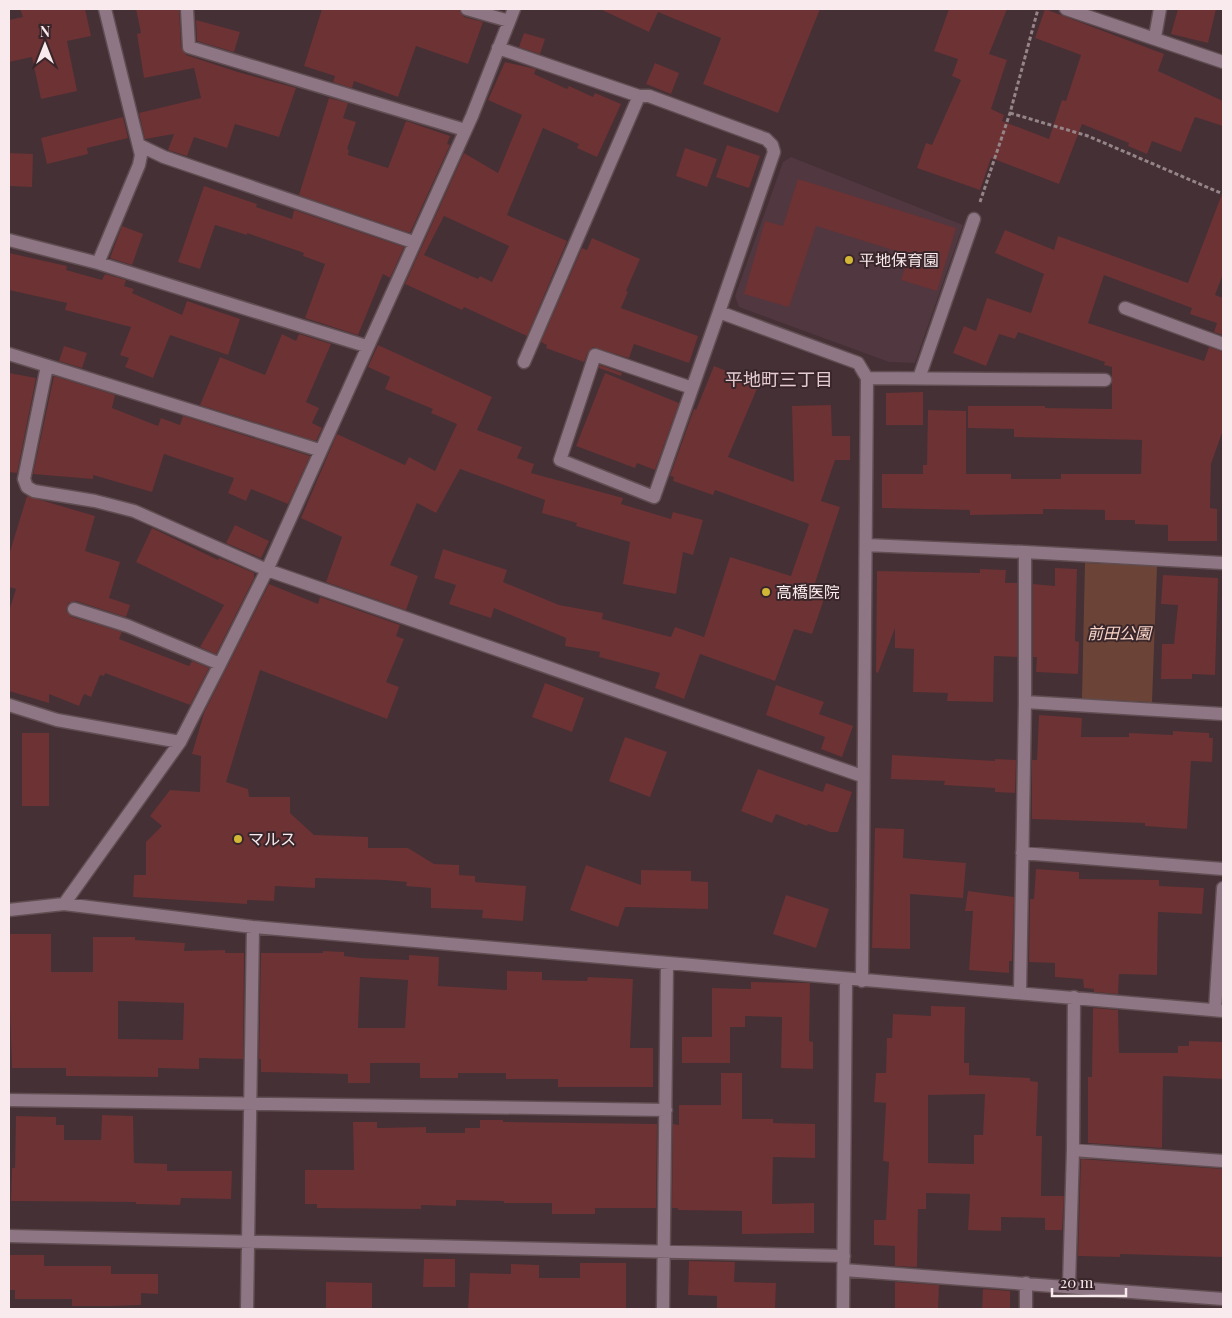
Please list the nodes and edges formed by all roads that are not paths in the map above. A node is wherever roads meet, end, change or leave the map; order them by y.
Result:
1 (104, 9) edge
2 (187, 9) edge
3 (467, 9) edge
4 (514, 9) edge
5 (1066, 9) edge
6 (1160, 9) edge
7 (1090, 13) edge
8 (509, 22) junction
9 (1155, 38) junction
10 (498, 48) junction
11 (1223, 62) edge
12 (639, 96) junction
13 (465, 130) junction
14 (141, 146) junction
15 (974, 219) road end
16 (9, 240) edge
17 (413, 242) junction
18 (98, 263) junction
19 (1125, 308) dead end
20 (720, 312) junction
21 (1223, 344) edge
22 (366, 346) junction
23 (9, 354) edge
24 (524, 362) dead end
25 (47, 366) junction
26 (867, 378) junction
27 (919, 378) junction
28 (1106, 380) dead end
29 (692, 388) junction
30 (319, 450) junction
31 (866, 546) junction
32 (1025, 552) junction
33 (1223, 562) edge
34 (266, 570) junction
35 (74, 609) dead end
36 (220, 664) junction
37 (1025, 702) junction
38 (9, 705) edge
39 (1223, 714) edge
40 (180, 742) junction
41 (862, 776) junction
42 (1022, 853) junction
43 (1223, 869) edge
44 (1223, 888) edge
45 (64, 904) junction
46 (9, 910) edge
47 (253, 926) junction
48 (667, 964) junction
49 (846, 980) junction
50 (862, 981) junction
51 (1020, 992) junction
52 (1074, 997) junction
53 (1219, 1011) edge
54 (9, 1100) edge
55 (251, 1104) junction
56 (666, 1110) junction
57 (1073, 1150) junction
58 (1223, 1161) edge
59 (9, 1236) edge
60 (249, 1242) junction
61 (664, 1251) junction
62 (844, 1256) junction
63 (844, 1270) junction
64 (1026, 1283) junction
65 (1069, 1286) junction
66 (1223, 1298) edge
67 (247, 1309) edge
68 (663, 1309) edge
69 (843, 1309) edge
70 (1026, 1309) edge

1 - 14 street
2 - 13 street
3 - 8 street
4 - 8 street
5 - 7 street
6 - 9 street
7 - 9 street
8 - 10 street
9 - 11 street
10 - 12 street
10 - 13 street
12 - 20 street
12 - 24 street
13 - 17 street
14 - 17 street
14 - 18 street
15 - 27 street
16 - 18 street
17 - 22 street
18 - 22 street
19 - 21 street
20 - 26 street
20 - 29 street
22 - 30 street
23 - 25 street
25 - 30 street
25 - 34 street
26 - 27 street
26 - 31 street
27 - 28 street
29 - 29 street
30 - 34 street
31 - 32 street
31 - 41 street
32 - 33 street
32 - 37 street
34 - 36 street
34 - 41 street
35 - 36 street
36 - 40 street
37 - 39 street
37 - 42 street
38 - 40 street
40 - 45 street
41 - 50 street
42 - 43 street
42 - 51 street
44 - 53 street
45 - 46 street
45 - 47 street
47 - 48 street
47 - 55 street
48 - 49 street
48 - 56 street
49 - 50 street
49 - 62 street
50 - 51 street
51 - 52 street
52 - 53 street
52 - 57 street
54 - 55 street
55 - 56 street
55 - 60 street
56 - 61 street
57 - 58 street
57 - 65 street
59 - 60 street
60 - 61 street
60 - 67 street
61 - 62 street
61 - 68 street
62 - 63 street
63 - 64 street
63 - 69 street
64 - 65 street
64 - 70 street
65 - 66 street

